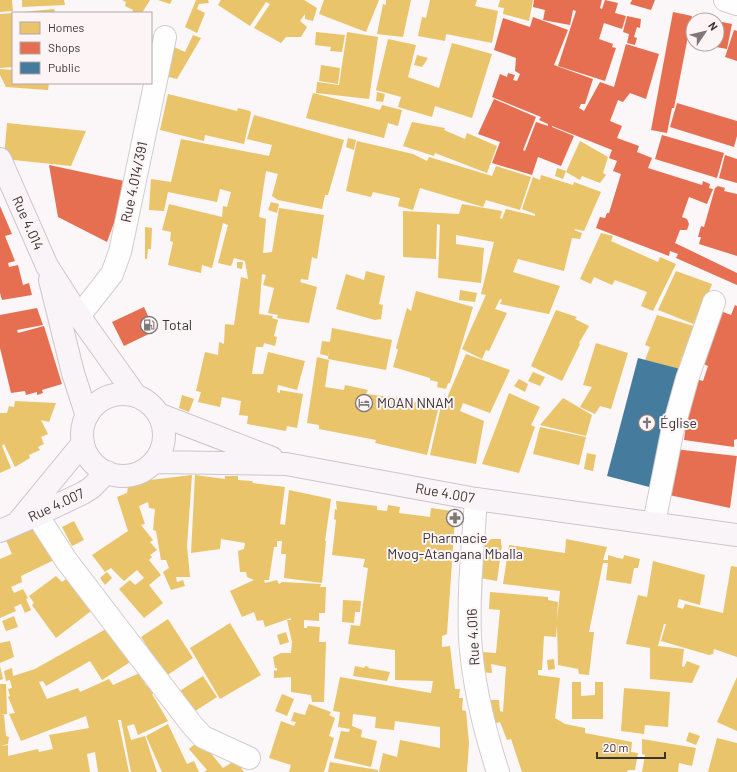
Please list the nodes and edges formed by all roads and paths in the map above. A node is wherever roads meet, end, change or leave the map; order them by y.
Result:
1 (725, 0) edge
2 (737, 4) edge
3 (166, 37) dead end
4 (0, 159) edge
5 (47, 266) junction
6 (714, 302) dead end
7 (79, 316) junction
8 (136, 396) junction
9 (158, 414) junction
10 (87, 416) junction
11 (83, 443) junction
12 (154, 462) junction
13 (286, 464) junction
14 (107, 472) junction
15 (476, 499) junction
16 (37, 515) junction
17 (654, 523) junction
18 (9, 527) edge
19 (737, 535) edge
20 (249, 758) dead end
21 (498, 772) edge

1 - 2 street
3 - 7 street, Rue 4.014/391
4 - 5 main road, Rue 4.014
5 - 7 main road
5 - 10 main road
6 - 17 street
7 - 8 main road
8 - 9 main road
8 - 10 main road
9 - 12 main road
9 - 13 main road
10 - 11 main road
11 - 14 main road
11 - 18 main road
12 - 13 main road, Rue 4.007
12 - 14 main road
13 - 15 main road, Rue 4.007
14 - 16 main road, Rue 4.007
15 - 17 main road, Rue 4.007
15 - 21 street, Rue 4.016
16 - 18 main road, Rue 4.007
16 - 20 street
17 - 19 main road, Rue 4.007

